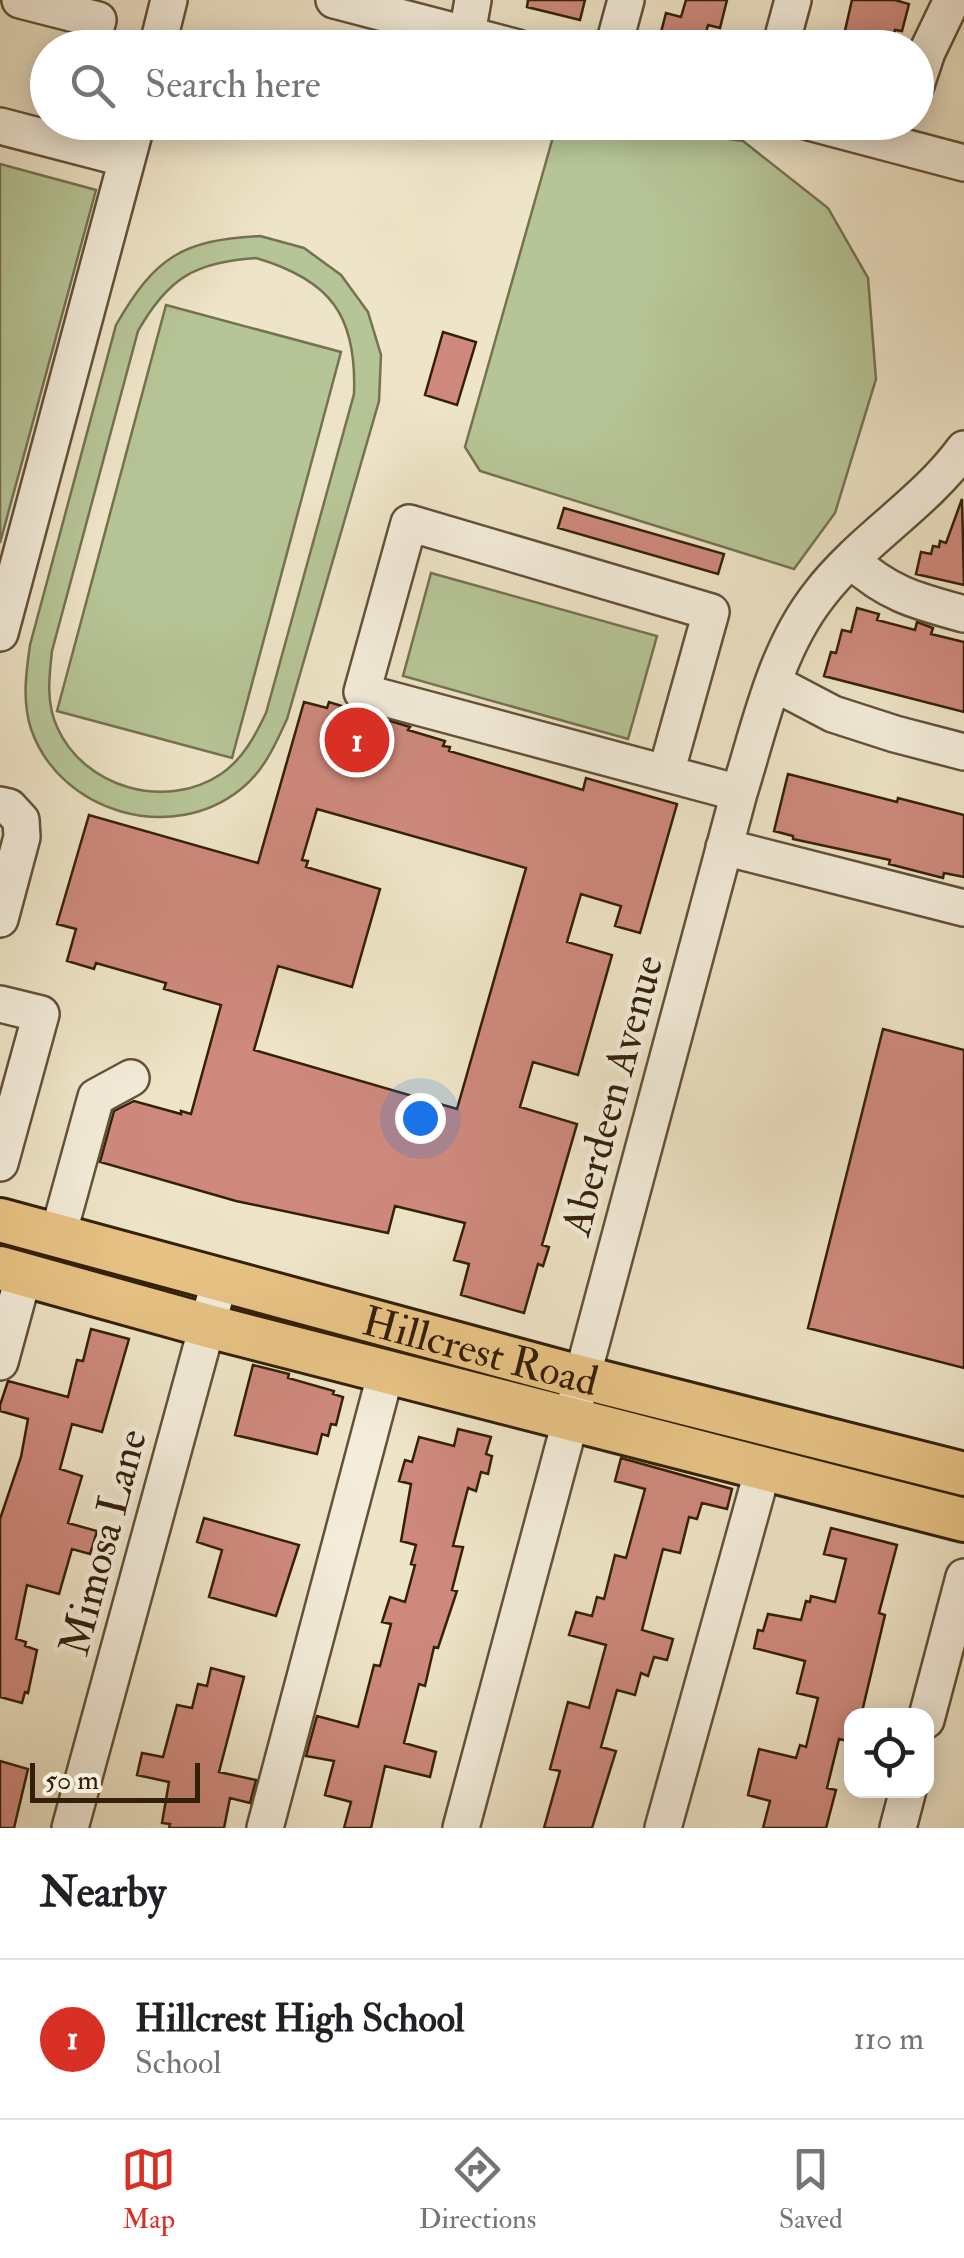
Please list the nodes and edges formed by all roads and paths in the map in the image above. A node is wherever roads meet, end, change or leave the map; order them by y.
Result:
1 (20, 0) edge
2 (170, 0) edge
3 (334, 0) edge
4 (626, 0) edge
5 (794, 0) edge
6 (952, 0) edge
7 (470, 17) edge
8 (95, 30) edge
9 (162, 30) edge
10 (618, 30) edge
11 (785, 30) edge
12 (934, 37) edge
13 (0, 126) edge
14 (30, 129) edge
15 (83, 140) edge
16 (132, 140) edge
17 (913, 140) edge
18 (127, 160) junction
19 (964, 163) edge
20 (964, 449) edge
21 (13, 531) edge
22 (851, 560) junction
23 (964, 614) edge
24 (0, 633) edge
25 (774, 684) junction
26 (964, 752) edge
27 (666, 773) junction
28 (738, 793) junction
29 (0, 805) edge
30 (724, 847) junction
31 (964, 908) edge
32 (0, 919) edge
33 (0, 1004) edge
34 (132, 1078) dead end
35 (0, 1163) edge
36 (0, 1220) edge
37 (58, 1235) junction
38 (12, 1271) edge
39 (220, 1278) junction
40 (208, 1326) junction
41 (0, 1362) edge
42 (386, 1372) junction
43 (583, 1378) junction
44 (571, 1420) junction
45 (763, 1469) junction
46 (964, 1474) edge
47 (964, 1520) edge
48 (964, 1578) edge
49 (929, 1708) edge
50 (906, 1798) edge
51 (70, 1828) edge
52 (265, 1828) edge
53 (461, 1828) edge
54 (663, 1828) edge
55 (898, 1828) edge

1 - 8 street
2 - 9 street
3 - 7 street
4 - 10 street
5 - 11 street
6 - 12 street
13 - 14 street
15 - 18 street
16 - 18 street
17 - 19 street
18 - 21 street
20 - 22 street, Aberdeen Avenue
21 - 24 street
22 - 23 street
22 - 25 street, Aberdeen Avenue
25 - 26 street
25 - 28 street, Aberdeen Avenue
27 - 27 street
27 - 28 street
28 - 30 street, Aberdeen Avenue
29 - 32 street
30 - 31 street
30 - 43 street, Aberdeen Avenue
33 - 35 street
34 - 37 street
36 - 37 main road, Hillcrest Road
37 - 39 main road, Hillcrest Road
38 - 40 main road, Hillcrest Road
38 - 41 street
39 - 40 street, Mimosa Lane
39 - 43 main road, Hillcrest Road
40 - 42 main road, Hillcrest Road
40 - 51 street, Mimosa Lane
42 - 44 main road, Hillcrest Road
42 - 52 street
43 - 44 street, Aberdeen Avenue
43 - 46 main road, Hillcrest Road
44 - 45 main road, Hillcrest Road
44 - 53 street, Aberdeen Avenue
45 - 47 main road, Hillcrest Road
45 - 54 street
48 - 49 street
50 - 55 street

